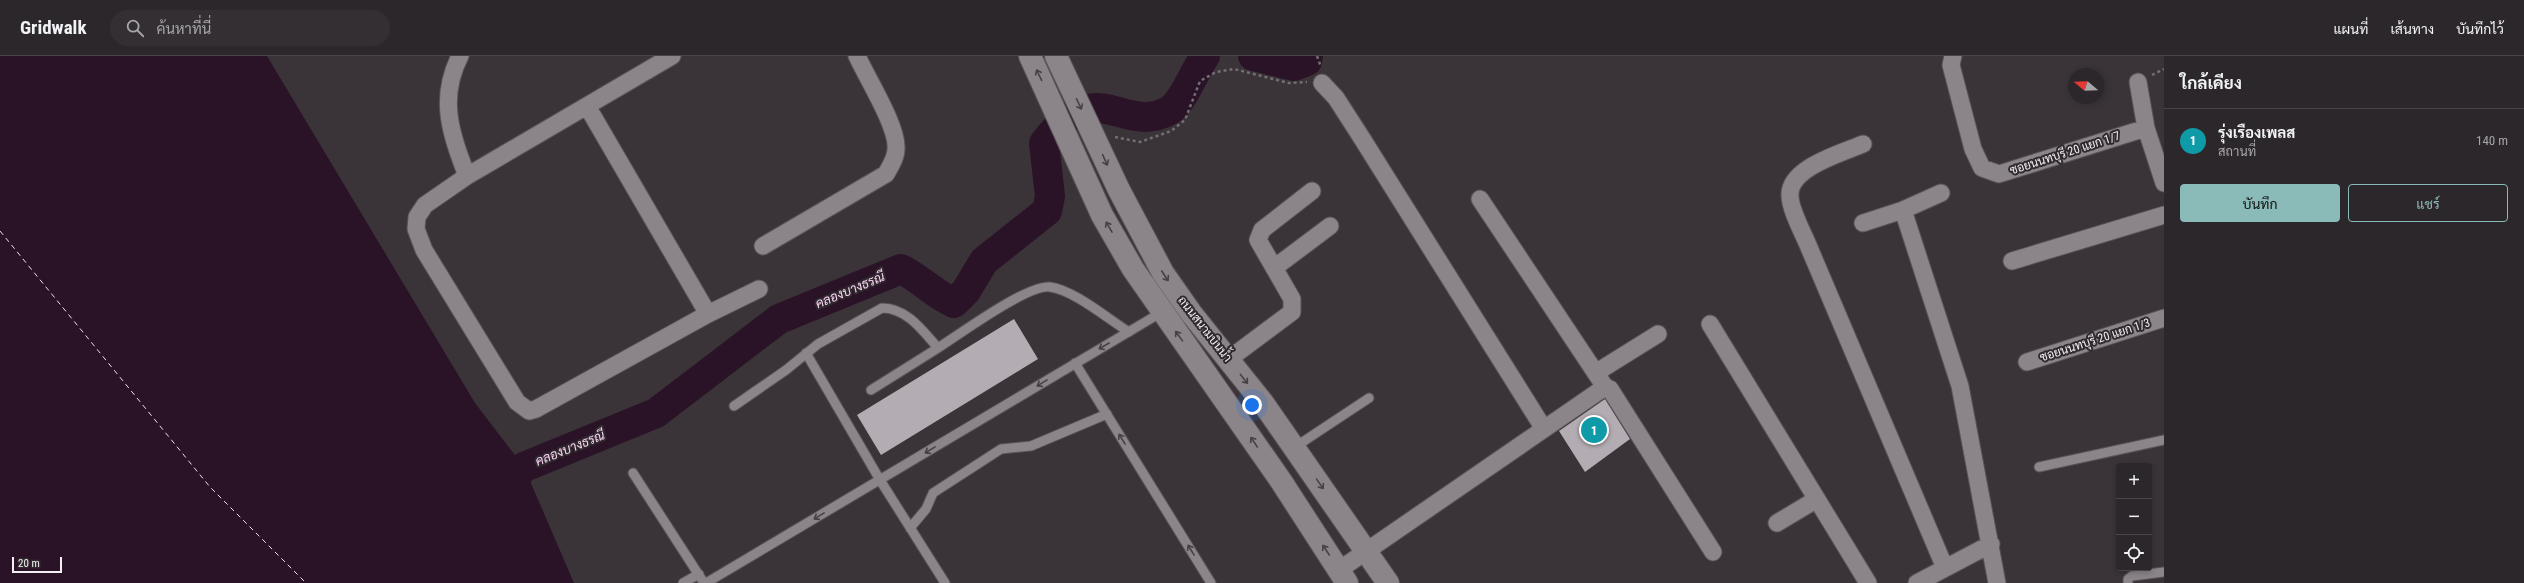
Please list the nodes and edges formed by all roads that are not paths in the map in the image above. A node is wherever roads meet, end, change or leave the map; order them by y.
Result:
1 (460, 56) edge
2 (672, 56) edge
3 (857, 56) edge
4 (1030, 56) edge
5 (1056, 56) edge
6 (1953, 56) edge
7 (2138, 82) dead end
8 (1322, 83) road end
9 (587, 106) junction
10 (2146, 128) junction
11 (1863, 144) dead end
12 (467, 176) junction
13 (2164, 183) edge
14 (1312, 191) dead end
15 (1941, 193) dead end
16 (1480, 199) dead end
17 (1903, 210) junction
18 (2164, 215) edge
19 (1863, 223) dead end
20 (1330, 226) dead end
21 (763, 246) dead end
22 (2012, 261) dead end
23 (1274, 268) junction
24 (759, 289) dead end
25 (1162, 312) junction
26 (708, 314) junction
27 (2164, 318) edge
28 (1710, 324) dead end
29 (1129, 332) junction
30 (1658, 334) dead end
31 (938, 348) junction
32 (806, 353) junction
33 (1229, 359) junction
34 (2027, 362) dead end
35 (1075, 363) junction
36 (1597, 372) junction
37 (1605, 387) junction
38 (871, 390) dead end
39 (1369, 398) dead end
40 (734, 406) dead end
41 (1106, 414) junction
42 (1544, 430) junction
43 (2164, 440) edge
44 (1295, 447) junction
45 (2039, 467) dead end
46 (633, 473) dead end
47 (880, 480) junction
48 (1817, 499) junction
49 (1776, 523) dead end
50 (910, 528) junction
51 (1991, 544) junction
52 (1366, 551) junction
53 (1713, 552) dead end
54 (1945, 568) junction
55 (2164, 572) edge
56 (699, 574) junction
57 (1343, 576) edge
58 (1923, 581) edge
59 (683, 583) edge
60 (705, 583) edge
61 (945, 583) edge
62 (1212, 583) edge
63 (1388, 583) edge
64 (1868, 583) edge
65 (1997, 583) edge
66 (2128, 583) edge

1 - 12 street
2 - 9 street
3 - 21 street
25 -> 4 main road, ถนนสนามบินน้ำ
5 -> 33 main road, ถนนสนามบินน้ำ
6 - 10 street, ซอยนนทบุรี 20 แยก 1/7
7 - 10 street
8 - 42 street
9 - 12 street
9 - 26 street
10 - 13 street
11 - 54 street
12 - 26 street
14 - 23 street
15 - 17 street
16 - 36 street
17 - 19 street
17 - 51 street
18 - 22 street
20 - 23 street
23 - 33 street
24 - 26 street
25 - 29 lane
57 -> 25 main road, ถนนสนามบินน้ำ
27 - 34 street, ซอยนนทบุรี 20 แยก 1/3
28 - 48 street
29 - 31 lane
29 -> 35 lane
30 - 36 street
31 - 32 lane
31 - 38 lane
32 - 40 lane
32 - 47 lane
33 -> 44 main road, ถนนสนามบินน้ำ
35 - 41 lane
35 -> 47 lane
36 - 37 street
37 - 42 street
37 - 53 street
39 - 44 lane
41 - 50 lane
62 -> 41 lane
42 - 52 street
43 - 45 lane
44 -> 52 main road, ถนนสนามบินน้ำ
46 - 56 lane
47 - 50 lane
47 -> 60 lane
48 - 49 street
48 - 64 street
50 - 61 lane
51 - 54 street
51 - 65 street
52 - 57 street
52 - 63 main road, ถนนสนามบินน้ำ
54 - 58 street
55 - 66 lane
56 - 59 lane
56 - 60 lane

